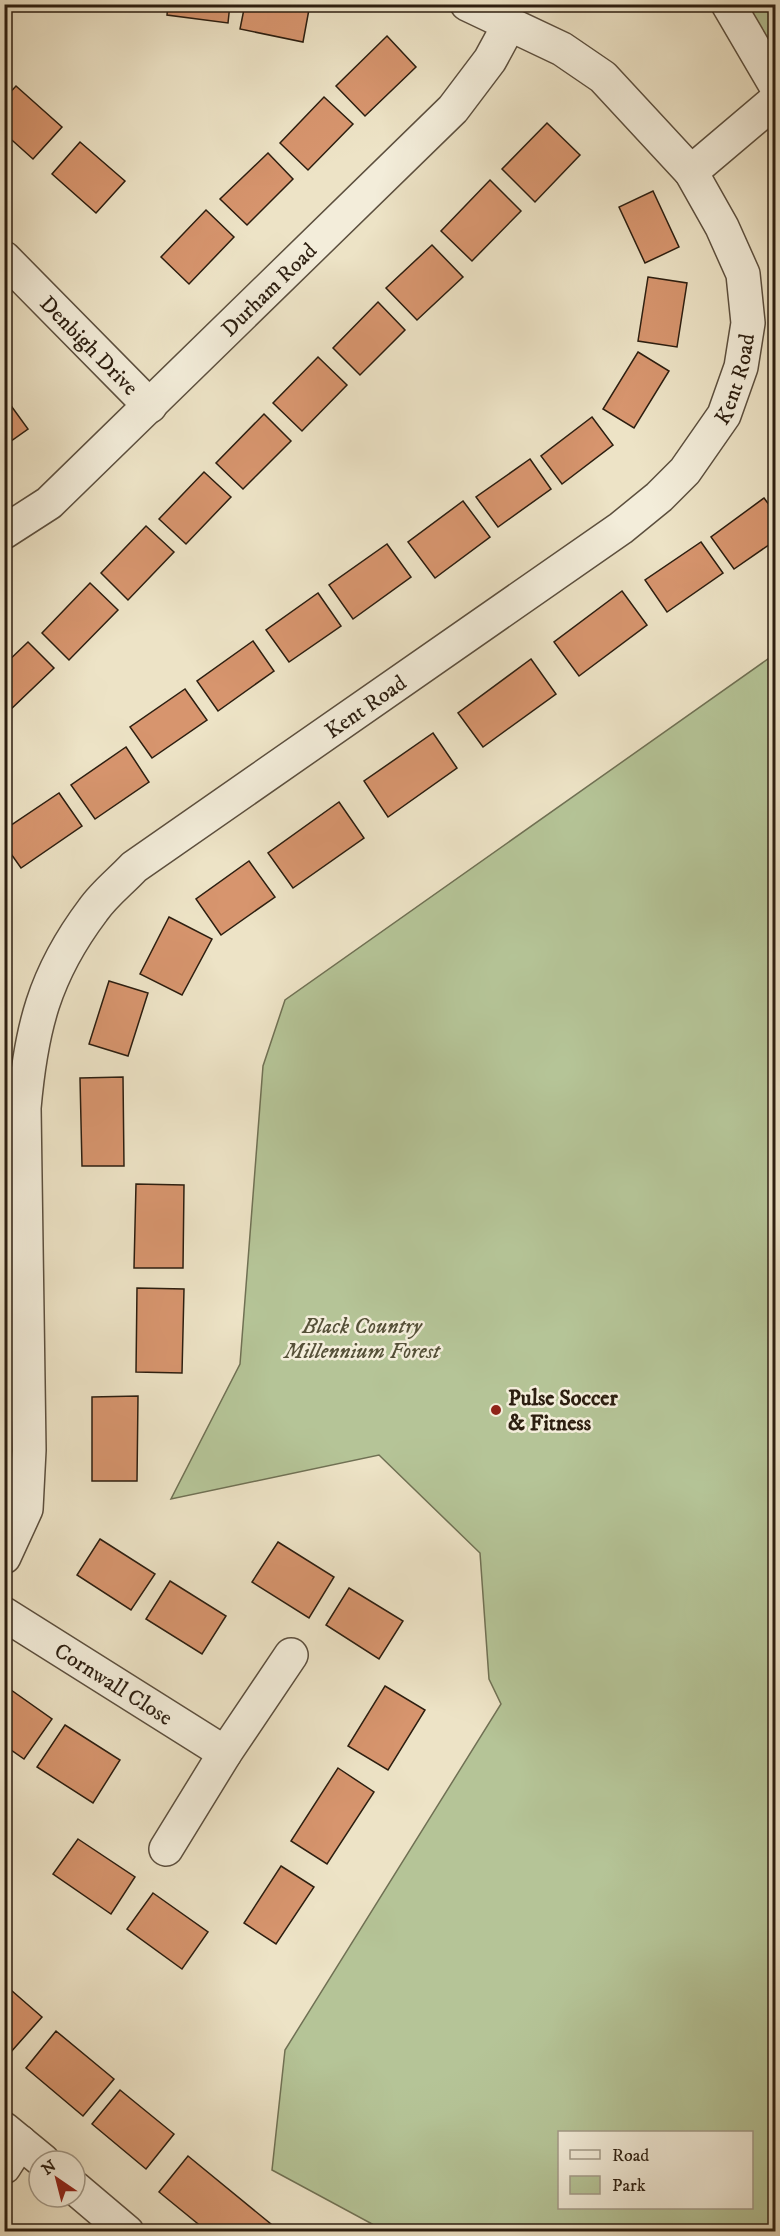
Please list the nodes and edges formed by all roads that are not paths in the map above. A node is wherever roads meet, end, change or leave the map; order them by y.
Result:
1 (467, 4) edge
2 (728, 4) edge
3 (509, 25) junction
4 (776, 86) edge
5 (776, 100) edge
6 (691, 172) junction
7 (4, 258) edge
8 (150, 406) junction
9 (4, 532) edge
10 (15, 1272) edge
11 (4, 1557) edge
12 (4, 1614) edge
13 (291, 1655) dead end
14 (225, 1753) junction
15 (166, 1849) dead end
16 (87, 2198) edge
17 (127, 2232) edge

1 - 3 street, Kent Road
2 - 4 street
3 - 6 street, Kent Road
3 - 8 street, Durham Road
5 - 6 street
6 - 10 street, Kent Road
7 - 8 street, Denbigh Drive
8 - 9 street, Durham Road
10 - 11 street, Kent Road
12 - 14 street, Cornwall Close
13 - 14 street
14 - 15 street
16 - 17 street

